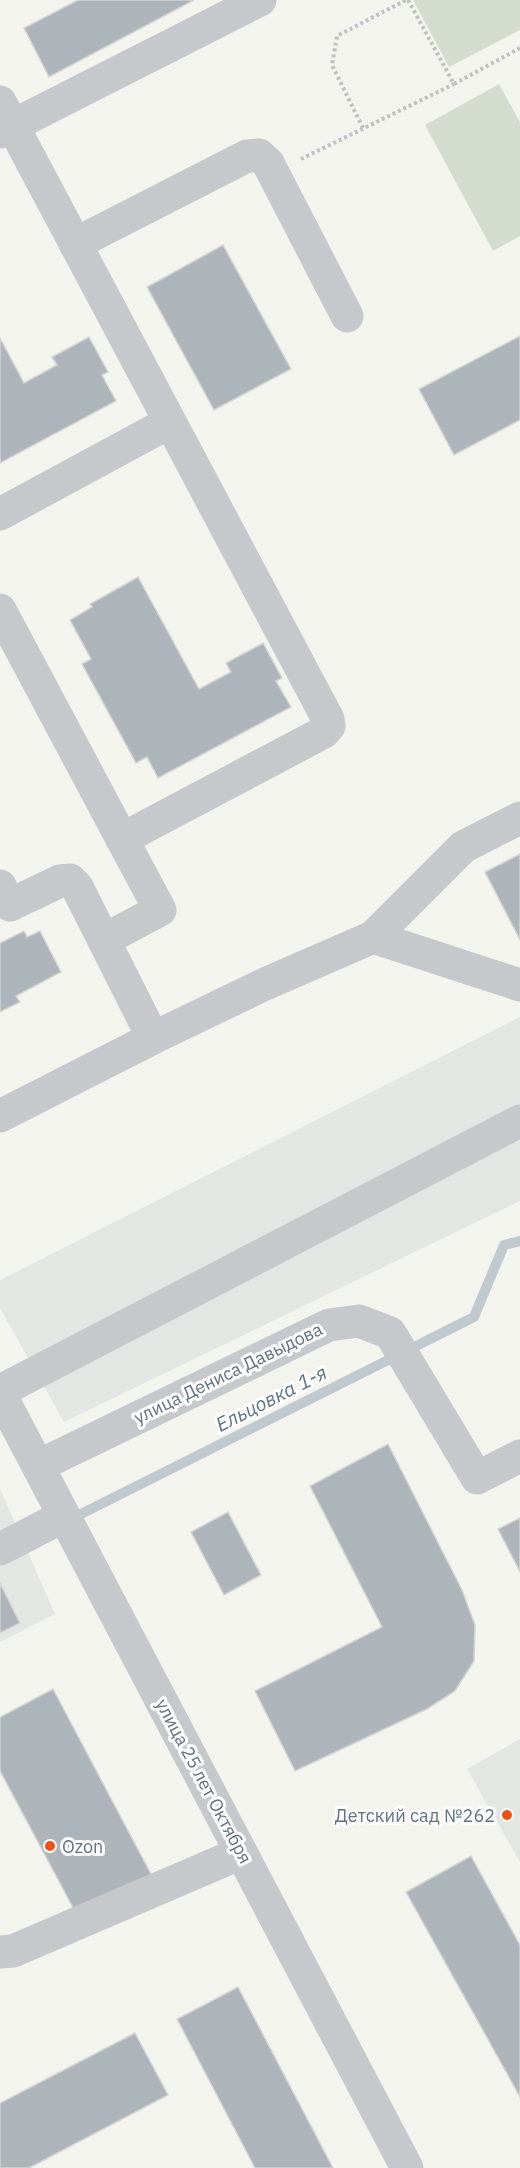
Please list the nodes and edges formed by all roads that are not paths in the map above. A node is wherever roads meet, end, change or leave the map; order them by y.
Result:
1 (260, 0) edge
2 (4, 120) edge
3 (75, 244) junction
4 (347, 315) dead end
5 (170, 422) junction
6 (0, 514) edge
7 (0, 610) edge
8 (520, 818) edge
9 (122, 839) junction
10 (0, 886) edge
11 (373, 937) junction
12 (104, 940) junction
13 (520, 984) edge
14 (153, 1038) junction
15 (0, 1116) edge
16 (520, 1121) edge
17 (0, 1392) edge
18 (520, 1456) edge
19 (38, 1466) junction
20 (64, 1516) junction
21 (0, 1549) edge
22 (242, 1853) junction
23 (4, 1943) edge
24 (407, 2168) edge

1 - 2 street
2 - 3 street
3 - 4 street
3 - 5 street
5 - 6 street
5 - 9 street
7 - 9 street
8 - 11 street
9 - 12 street
10 - 12 street
11 - 13 street
11 - 14 street
12 - 14 street
14 - 15 street
16 - 17 street
17 - 19 street, улица 25 лет Октября
18 - 19 street, улица Дениса Давыдова
19 - 20 street, улица 25 лет Октября
20 - 21 street
20 - 22 street, улица 25 лет Октября
22 - 23 street
22 - 24 street, улица 25 лет Октября

